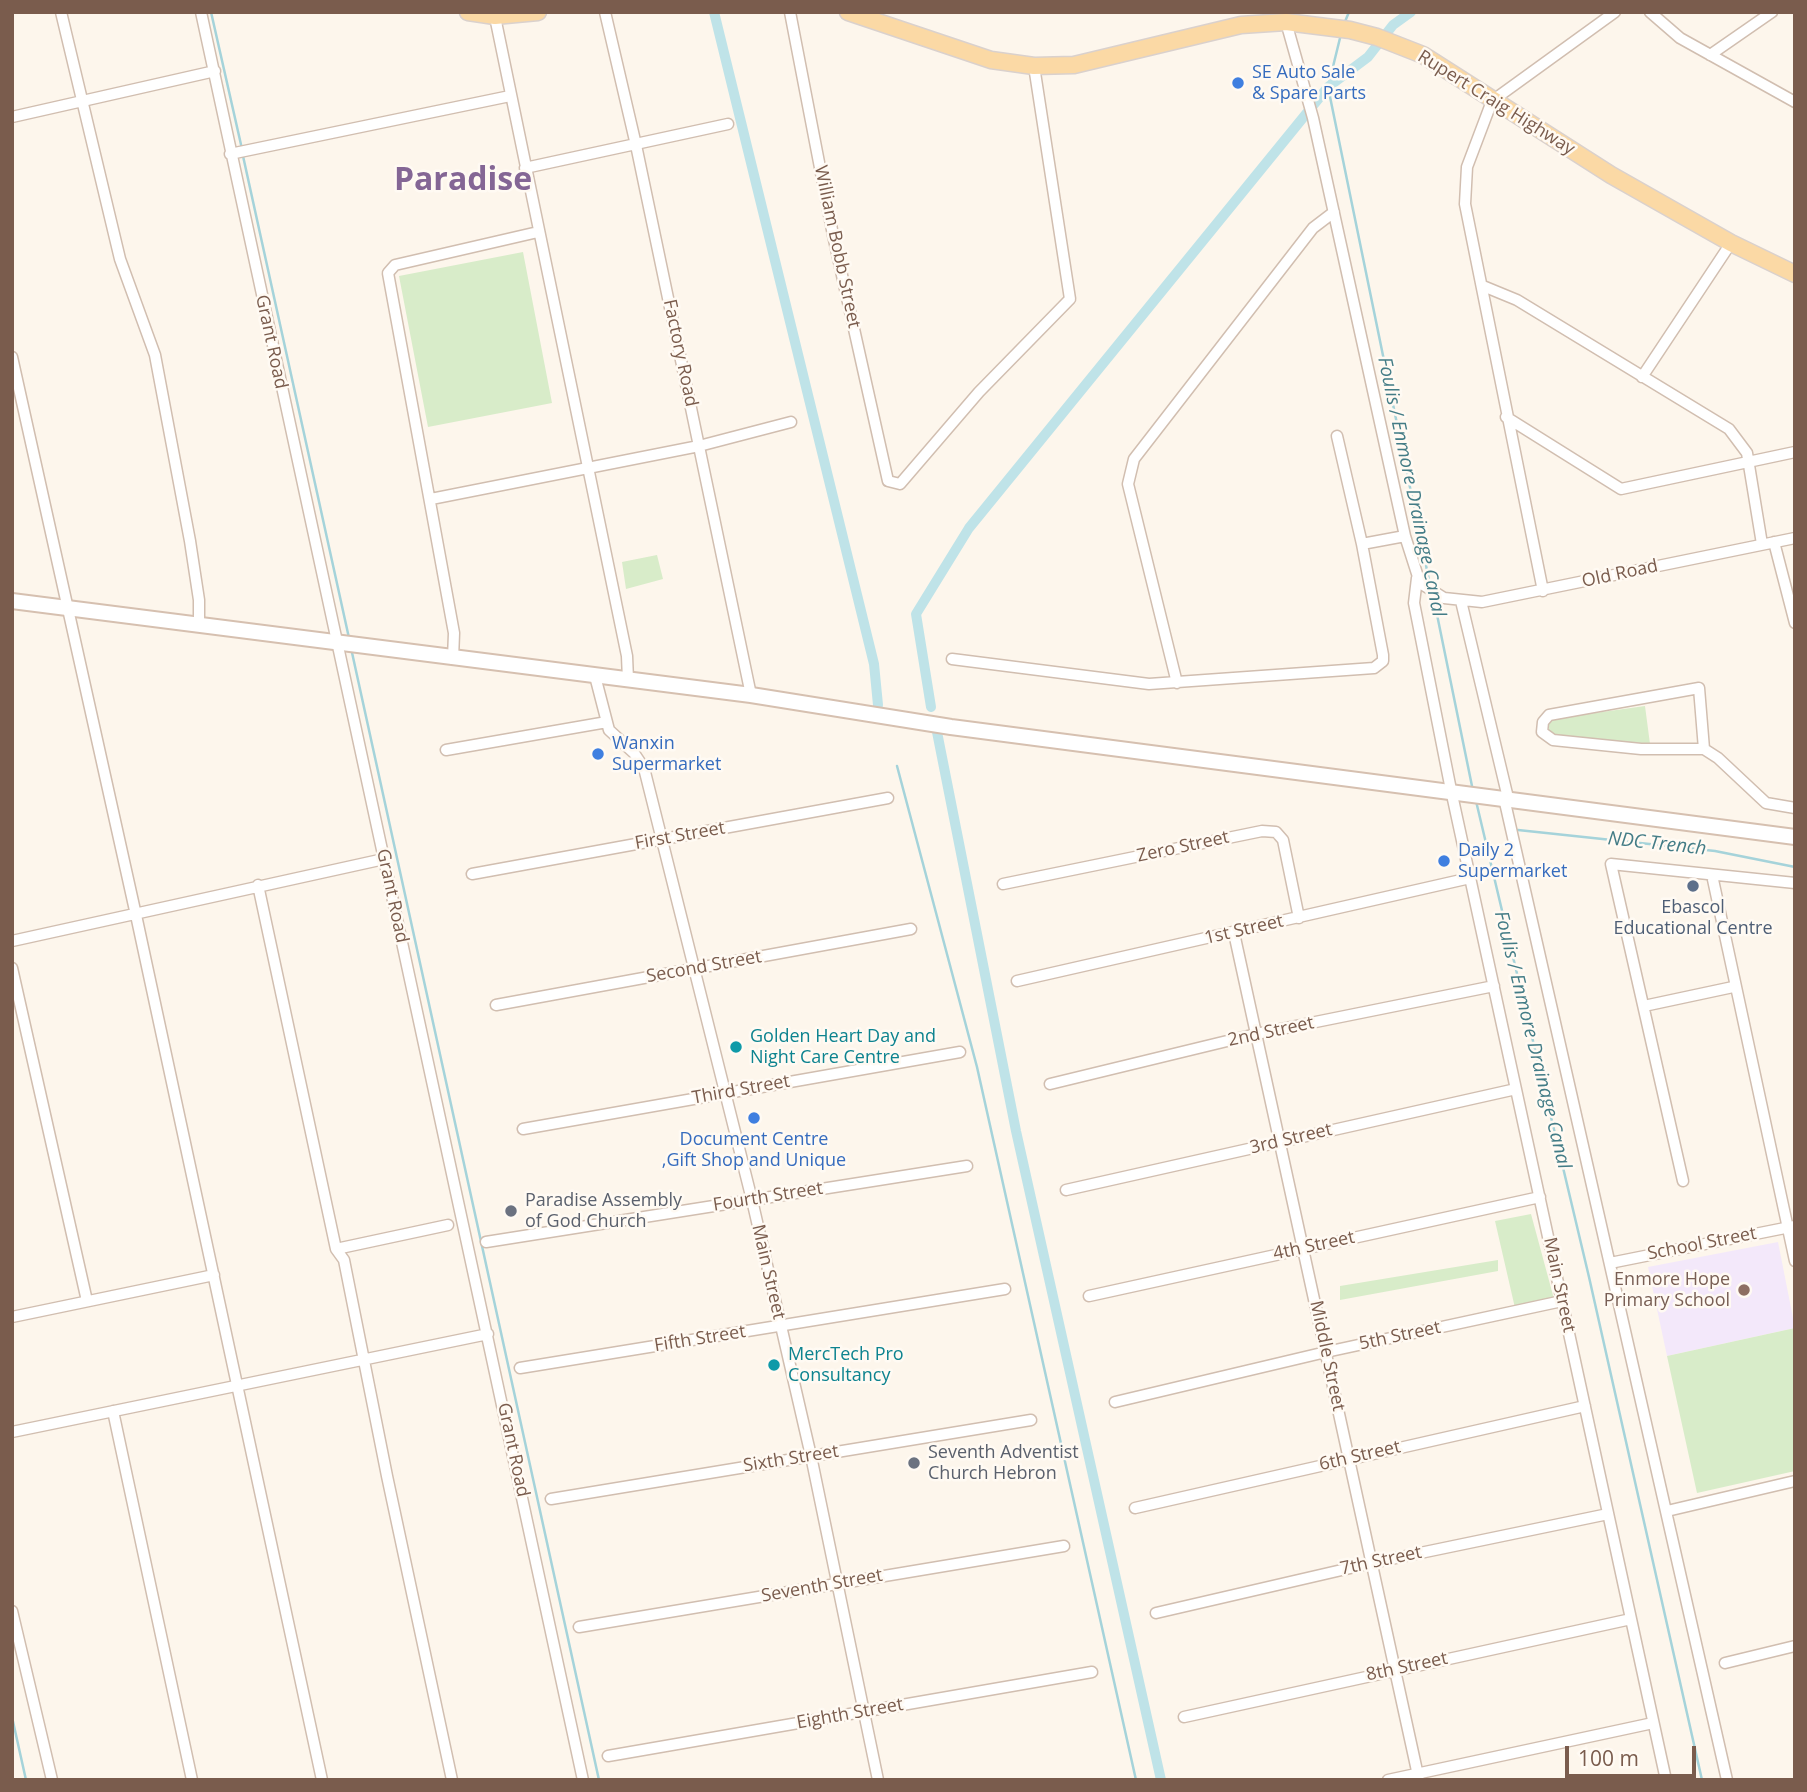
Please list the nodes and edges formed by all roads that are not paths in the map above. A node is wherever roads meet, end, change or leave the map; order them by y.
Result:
1 (61, 12) edge
2 (201, 12) edge
3 (468, 12) edge
4 (538, 12) edge
5 (604, 12) edge
6 (790, 12) edge
7 (848, 12) edge
8 (1615, 12) edge
9 (1650, 12) edge
10 (1772, 12) edge
11 (494, 14) edge
12 (1286, 22) junction
13 (1710, 55) junction
14 (1034, 66) junction
15 (215, 71) junction
16 (510, 96) junction
17 (1492, 101) junction
18 (83, 102) junction
19 (1795, 102) edge
20 (12, 117) edge
21 (728, 124) dead end
22 (636, 145) junction
23 (230, 154) junction
24 (525, 168) junction
25 (1334, 212) junction
26 (538, 232) junction
27 (1731, 243) junction
28 (1795, 274) edge
29 (1483, 286) junction
30 (12, 357) edge
31 (1642, 377) junction
32 (1506, 416) junction
33 (791, 422) dead end
34 (1337, 436) dead end
35 (699, 446) junction
36 (1795, 452) edge
37 (1749, 462) junction
38 (586, 468) junction
39 (431, 499) junction
40 (1405, 536) junction
41 (1795, 538) edge
42 (1774, 542) junction
43 (1362, 544) junction
44 (1762, 544) junction
45 (1419, 580) junction
46 (1543, 591) junction
47 (12, 601) edge
48 (1461, 601) junction
49 (66, 609) junction
50 (1793, 610) edge
51 (1795, 622) edge
52 (198, 625) junction
53 (336, 643) junction
54 (453, 655) junction
55 (952, 659) dead end
56 (595, 676) junction
57 (625, 676) junction
58 (1177, 683) junction
59 (751, 695) junction
60 (607, 722) junction
61 (1704, 749) junction
62 (446, 750) dead end
63 (1458, 791) junction
64 (888, 798) dead end
65 (1506, 798) junction
66 (1795, 808) edge
67 (1795, 837) edge
68 (662, 840) junction
69 (384, 859) junction
70 (472, 874) dead end
71 (1712, 875) junction
72 (1471, 878) junction
73 (1795, 883) edge
74 (1003, 884) dead end
75 (258, 885) junction
76 (136, 915) junction
77 (1299, 918) junction
78 (911, 929) dead end
79 (1234, 933) junction
80 (12, 941) edge
81 (12, 968) edge
82 (694, 969) junction
83 (1017, 981) dead end
84 (1494, 986) junction
85 (1733, 987) junction
86 (496, 1005) dead end
87 (1644, 1006) junction
88 (1256, 1034) junction
89 (960, 1052) dead end
90 (1049, 1084) dead end
91 (1516, 1089) junction
92 (725, 1093) junction
93 (523, 1129) dead end
94 (1279, 1142) junction
95 (967, 1166) dead end
96 (1683, 1181) dead end
97 (1066, 1190) dead end
98 (1540, 1197) junction
99 (752, 1200) junction
100 (448, 1225) dead end
101 (1791, 1227) edge
102 (486, 1242) dead end
103 (336, 1249) junction
104 (1303, 1249) junction
105 (1795, 1261) edge
106 (1610, 1263) junction
107 (214, 1275) junction
108 (1005, 1289) dead end
109 (1089, 1296) dead end
110 (87, 1301) junction
111 (1562, 1301) junction
112 (12, 1317) edge
113 (780, 1326) junction
114 (488, 1334) junction
115 (1326, 1352) junction
116 (364, 1360) junction
117 (520, 1368) dead end
118 (236, 1387) junction
119 (1115, 1402) dead end
120 (1585, 1406) junction
121 (113, 1411) junction
122 (1031, 1420) dead end
123 (12, 1432) edge
124 (811, 1456) junction
125 (1349, 1458) junction
126 (1795, 1481) edge
127 (551, 1499) dead end
128 (1135, 1508) dead end
129 (1667, 1511) junction
130 (1608, 1514) junction
131 (1064, 1546) dead end
132 (1372, 1563) junction
133 (839, 1583) junction
134 (12, 1611) edge
135 (1156, 1613) dead end
136 (1631, 1619) junction
137 (579, 1627) dead end
138 (1795, 1646) edge
139 (1725, 1663) dead end
140 (1395, 1669) junction
141 (1092, 1672) dead end
142 (864, 1712) junction
143 (1184, 1717) dead end
144 (1653, 1723) junction
145 (608, 1756) dead end
146 (1419, 1776) edge
147 (52, 1780) edge
148 (191, 1780) edge
149 (322, 1780) edge
150 (452, 1780) edge
151 (583, 1780) edge
152 (878, 1780) edge
153 (1388, 1780) edge
154 (1666, 1780) edge
155 (1727, 1780) edge

1 - 18 street
2 - 15 street, Grant Road
3 - 11 main road
4 - 11 main road
5 - 22 street, Factory Road
6 - 14 street, William Bobb Street
7 - 14 main road, Rupert Craig Highway
8 - 17 street
9 - 13 street
10 - 13 street
11 - 16 street
12 - 14 main road, Rupert Craig Highway
12 - 17 main road, Rupert Craig Highway
12 - 25 street, Main Street
13 - 19 street
15 - 18 street
15 - 23 street, Grant Road
16 - 23 street
16 - 24 street
17 - 27 main road, Rupert Craig Highway
17 - 29 street
18 - 20 street
18 - 52 street
21 - 22 street
22 - 24 street
22 - 35 street, Factory Road
23 - 53 street, Grant Road
24 - 26 street
25 - 40 street, Main Street
25 - 58 street
26 - 38 street
26 - 39 street
27 - 28 main road, Rupert Craig Highway
27 - 31 street
29 - 31 street
29 - 32 street
30 - 49 street
31 - 37 street
32 - 37 street
32 - 46 street
33 - 35 street
34 - 43 street
35 - 38 street
35 - 59 street, Factory Road
36 - 37 street
37 - 44 street
38 - 39 street
38 - 57 street
39 - 54 street
40 - 43 street
40 - 45 street, Main Street
41 - 42 street, Old Road
42 - 44 street, Old Road
42 - 50 street
43 - 58 street
44 - 46 street, Old Road
45 - 48 street, Old Road
45 - 63 street, Main Street
46 - 48 street, Old Road
47 - 49 main road
48 - 65 street
49 - 52 main road
49 - 76 street
50 - 51 street
52 - 53 main road
53 - 54 main road
53 - 69 street, Grant Road
54 - 56 main road
55 - 58 street
56 - 57 main road
56 - 60 street
57 - 59 main road
59 - 63 main road
60 - 62 street
60 - 68 street, Main Street
61 - 61 street
61 - 66 street
63 - 65 main road
63 - 72 street, Main Street
64 - 68 street, First Street
65 - 67 main road
65 - 106 street
68 - 70 street, First Street
68 - 82 street, Main Street
69 - 75 street
69 - 114 street, Grant Road
71 - 73 street
71 - 85 street
71 - 87 street
72 - 77 street, 1st Street
72 - 84 street, Main Street
74 - 77 street, Zero Street
75 - 76 street
75 - 103 street
76 - 80 street
76 - 107 street
77 - 79 street, 1st Street
78 - 82 street, Second Street
79 - 83 street, 1st Street
79 - 88 street, Middle Street
81 - 110 street
82 - 86 street, Second Street
82 - 92 street, Main Street
84 - 88 street, 2nd Street
84 - 91 street, Main Street
85 - 87 street
85 - 101 street
87 - 96 street
88 - 90 street, 2nd Street
88 - 94 street, Middle Street
89 - 92 street, Third Street
91 - 94 street, 3rd Street
91 - 98 street, Main Street
92 - 93 street, Third Street
92 - 99 street, Main Street
94 - 97 street, 3rd Street
94 - 104 street, Middle Street
95 - 99 street, Fourth Street
98 - 104 street, 4th Street
98 - 111 street, Main Street
99 - 102 street, Fourth Street
99 - 113 street, Main Street
100 - 103 street
101 - 105 street
101 - 106 street, School Street
103 - 116 street
104 - 109 street, 4th Street
104 - 115 street, Middle Street
106 - 129 street
107 - 110 street
107 - 118 street
108 - 113 street, Fifth Street
110 - 112 street
111 - 115 street, 5th Street
111 - 120 street, Main Street
113 - 117 street, Fifth Street
113 - 124 street, Main Street
114 - 116 street
114 - 151 street, Grant Road
115 - 119 street, 5th Street
115 - 125 street, Middle Street
116 - 118 street
116 - 150 street
118 - 121 street
118 - 149 street
120 - 125 street, 6th Street
120 - 130 street, Main Street
121 - 123 street
121 - 148 street
122 - 124 street, Sixth Street
124 - 127 street, Sixth Street
124 - 133 street, Main Street
125 - 128 street, 6th Street
125 - 132 street, Middle Street
126 - 129 street
129 - 155 street
130 - 132 street, 7th Street
130 - 136 street, Main Street
131 - 133 street, Seventh Street
132 - 135 street, 7th Street
132 - 140 street, Middle Street
133 - 137 street, Seventh Street
133 - 142 street, Main Street
134 - 147 street
136 - 140 street, 8th Street
136 - 144 street, Main Street
138 - 139 street
140 - 143 street, 8th Street
140 - 146 street, Middle Street
141 - 142 street, Eighth Street
142 - 145 street, Eighth Street
142 - 152 street, Main Street
144 - 146 street
144 - 154 street, Main Street
146 - 153 street

